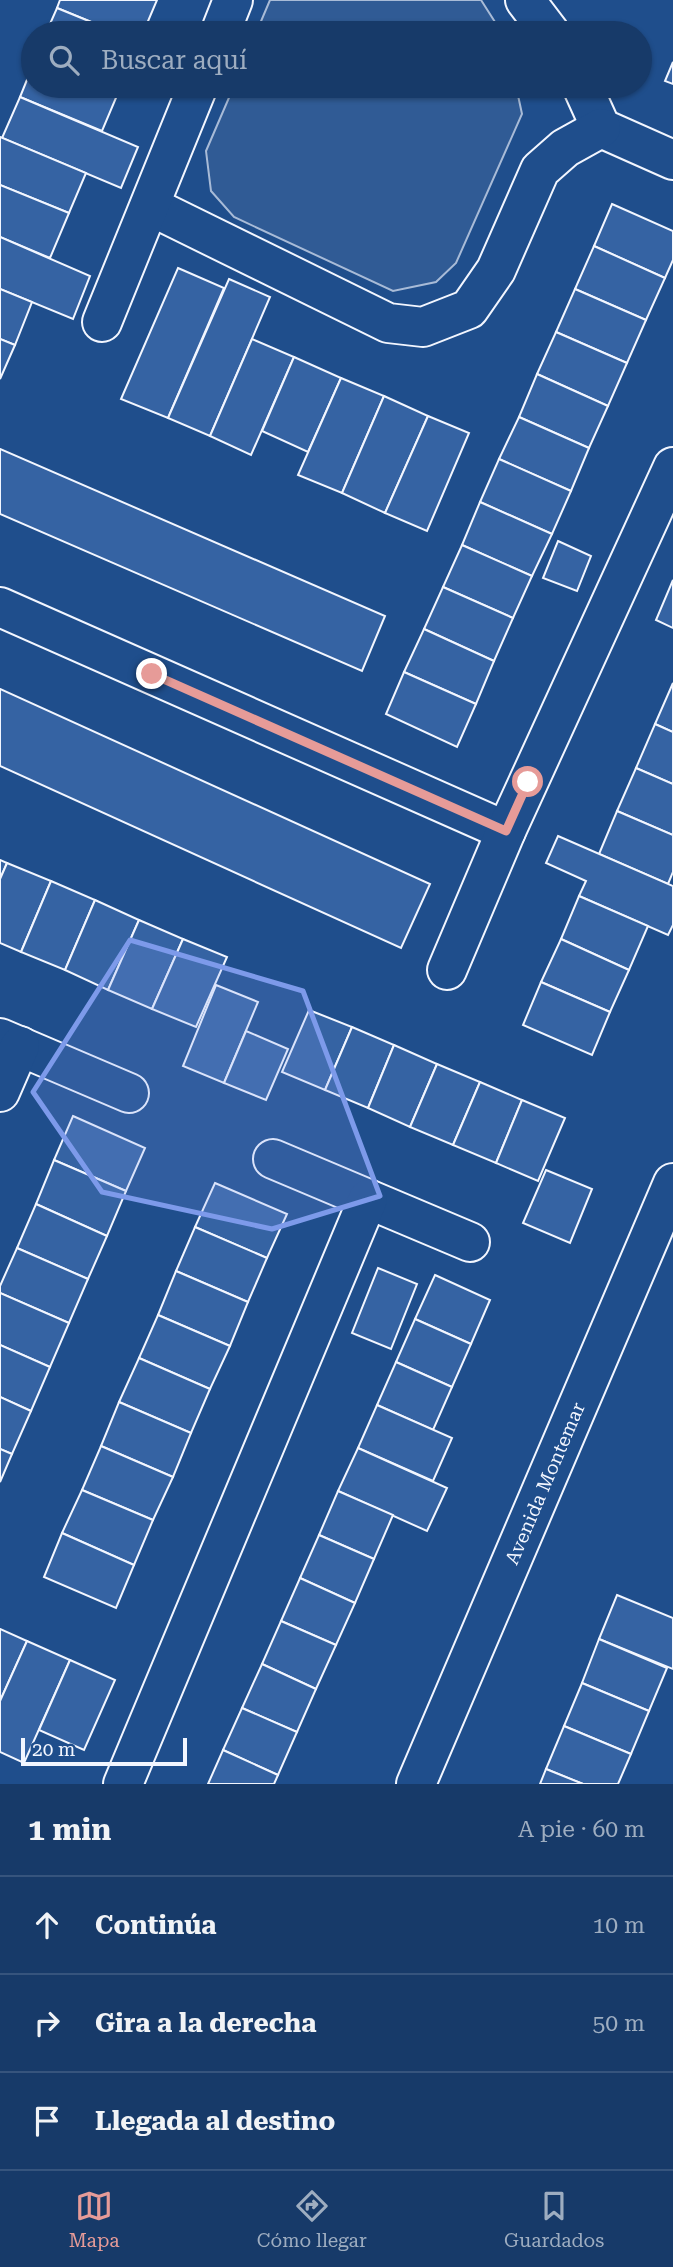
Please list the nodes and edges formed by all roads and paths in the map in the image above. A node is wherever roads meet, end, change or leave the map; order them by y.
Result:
1 (233, 0) edge
2 (525, 0) edge
3 (224, 21) edge
4 (541, 21) edge
5 (193, 98) edge
6 (587, 98) edge
7 (601, 128) junction
8 (673, 160) edge
9 (150, 206) junction
10 (102, 322) dead end
11 (673, 467) edge
12 (0, 607) edge
13 (506, 831) junction
14 (447, 971) dead end
15 (10, 1042) edge
16 (0, 1092) edge
17 (129, 1093) dead end
18 (273, 1158) dead end
19 (673, 1183) edge
20 (368, 1199) junction
21 (470, 1242) dead end
22 (123, 1784) edge
23 (416, 1784) edge

1 - 3 street
2 - 4 street
5 - 9 street
6 - 7 street
7 - 8 street
7 - 9 street
9 - 10 street
11 - 13 street
12 - 13 street
13 - 14 street
15 - 16 street
15 - 17 street
18 - 20 street
19 - 23 street, Avenida Montemar
20 - 21 street
20 - 22 street

